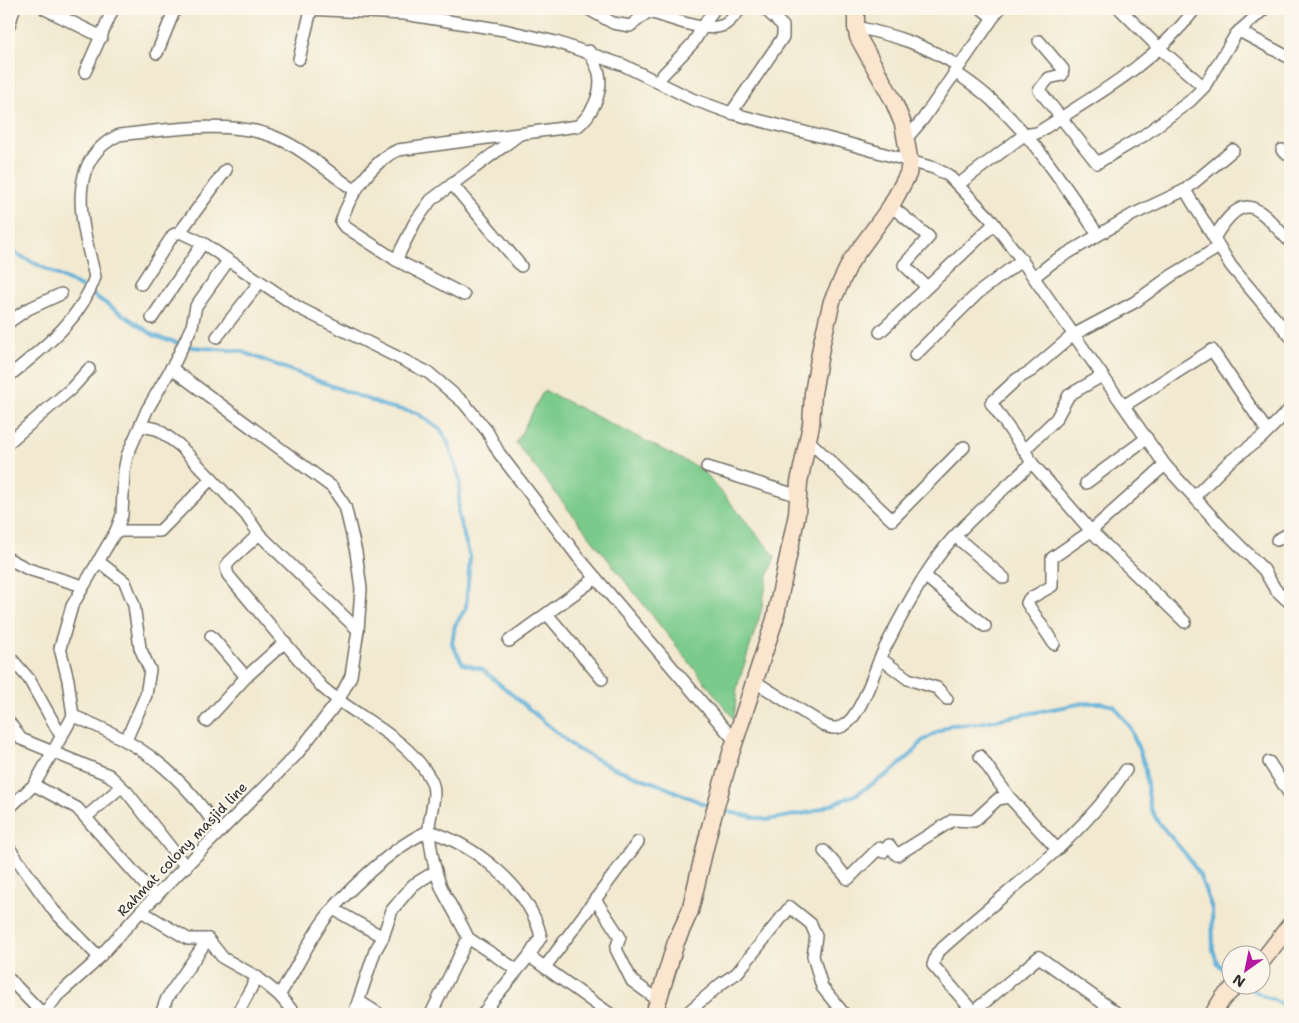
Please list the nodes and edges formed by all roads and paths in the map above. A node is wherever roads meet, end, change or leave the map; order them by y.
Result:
1 (14, 9) edge
2 (45, 9) edge
3 (113, 9) edge
4 (175, 9) edge
5 (309, 9) edge
6 (588, 9) edge
7 (714, 9) edge
8 (742, 9) edge
9 (766, 9) edge
10 (856, 9) edge
11 (982, 9) edge
12 (1120, 9) edge
13 (1195, 9) edge
14 (404, 11) edge
15 (1256, 11) edge
16 (996, 13) edge
17 (9, 26) edge
18 (856, 27) junction
19 (702, 29) junction
20 (1239, 31) junction
21 (102, 37) junction
22 (1039, 41) dead end
23 (1159, 48) junction
24 (589, 51) junction
25 (157, 53) dead end
26 (1290, 58) edge
27 (299, 59) dead end
28 (956, 69) junction
29 (85, 72) dead end
30 (657, 80) junction
31 (1204, 87) junction
32 (731, 113) junction
33 (1060, 118) junction
34 (521, 134) junction
35 (1024, 135) junction
36 (907, 138) junction
37 (1233, 150) dead end
38 (910, 163) junction
39 (226, 170) dead end
40 (452, 184) junction
41 (959, 184) junction
42 (356, 190) junction
43 (1185, 190) junction
44 (891, 206) junction
45 (994, 224) junction
46 (180, 232) junction
47 (1098, 235) junction
48 (1216, 242) junction
49 (1290, 242) edge
50 (203, 243) junction
51 (396, 260) junction
52 (1022, 260) junction
53 (228, 261) junction
54 (521, 266) dead end
55 (1034, 277) junction
56 (259, 282) junction
57 (141, 284) dead end
58 (927, 287) junction
59 (61, 294) dead end
60 (464, 295) dead end
61 (152, 318) dead end
62 (9, 322) edge
63 (880, 332) dead end
64 (1073, 336) junction
65 (1290, 336) edge
66 (217, 337) dead end
67 (916, 355) dead end
68 (174, 364) junction
69 (89, 369) dead end
70 (9, 376) edge
71 (1102, 376) junction
72 (1125, 405) junction
73 (1290, 409) edge
74 (141, 426) junction
75 (1267, 431) junction
76 (1147, 438) junction
77 (808, 440) junction
78 (9, 442) edge
79 (964, 447) dead end
80 (1029, 458) junction
81 (1165, 465) junction
82 (707, 467) dead end
83 (212, 478) junction
84 (1086, 483) dead end
85 (799, 496) junction
86 (1195, 496) junction
87 (1091, 530) junction
88 (116, 531) junction
89 (1290, 533) edge
90 (259, 534) junction
91 (956, 536) junction
92 (1277, 540) dead end
93 (9, 559) edge
94 (98, 561) junction
95 (926, 577) junction
96 (596, 578) junction
97 (1004, 578) dead end
98 (83, 586) junction
99 (1290, 603) edge
100 (546, 614) junction
101 (1184, 622) dead end
102 (985, 626) dead end
103 (358, 630) junction
104 (211, 636) dead end
105 (509, 641) dead end
106 (285, 642) junction
107 (1054, 644) dead end
108 (9, 656) edge
109 (880, 658) junction
110 (246, 677) junction
111 (602, 679) dead end
112 (754, 681) junction
113 (947, 699) dead end
114 (338, 701) junction
115 (73, 716) junction
116 (206, 721) dead end
117 (9, 722) edge
118 (61, 736) junction
119 (126, 740) junction
120 (735, 741) junction
121 (52, 752) junction
122 (980, 756) dead end
123 (1269, 762) dead end
124 (1126, 770) dead end
125 (34, 785) junction
126 (122, 787) junction
127 (1290, 795) edge
128 (1009, 797) junction
129 (9, 808) edge
130 (86, 817) junction
131 (429, 831) junction
132 (220, 832) junction
133 (638, 842) dead end
134 (9, 848) edge
135 (1057, 849) junction
136 (824, 851) dead end
137 (186, 867) junction
138 (436, 871) junction
139 (156, 897) junction
140 (595, 900) junction
141 (333, 909) junction
142 (141, 911) junction
143 (1290, 925) edge
144 (384, 937) junction
145 (468, 938) junction
146 (208, 939) junction
147 (1272, 948) edge
148 (529, 956) junction
149 (99, 957) junction
150 (545, 968) junction
151 (517, 970) junction
152 (257, 977) junction
153 (9, 979) edge
154 (279, 995) junction
155 (1225, 996) edge
156 (360, 1002) junction
157 (656, 1007) edge
158 (289, 1012) edge
159 (974, 1013) edge
160 (44, 1014) edge
161 (161, 1014) edge
162 (237, 1014) edge
163 (354, 1014) edge
164 (379, 1014) edge
165 (431, 1014) edge
166 (484, 1014) edge
167 (610, 1014) edge
168 (686, 1014) edge
169 (844, 1014) edge
170 (1118, 1014) edge
171 (1212, 1014) edge

1 - 17 street
2 - 21 street
3 - 21 street
4 - 25 street
5 - 14 street
5 - 27 street
6 - 19 street
7 - 19 street
8 - 19 street
9 - 32 street
10 - 18 street
11 - 16 street
12 - 23 street
13 - 23 street
14 - 24 street
15 - 20 street
16 - 28 street
18 - 28 street
18 - 36 street
19 - 30 street
20 - 26 street
20 - 31 street
21 - 29 street
22 - 33 street
23 - 31 street
23 - 33 street
24 - 30 street
24 - 34 street
28 - 35 street
28 - 36 street
30 - 32 street
31 - 33 street
32 - 38 street
33 - 35 street
34 - 40 street
34 - 42 street
35 - 41 street
35 - 47 street
36 - 38 street
37 - 43 street
38 - 41 street
38 - 44 street
39 - 46 street
40 - 51 street
40 - 54 street
41 - 45 street
42 - 51 street
42 - 70 street
43 - 47 street
43 - 48 street
44 - 58 street
44 - 77 street
45 - 52 street
45 - 58 street
46 - 50 street
46 - 57 street
47 - 55 street
48 - 49 street
48 - 64 street
48 - 65 street
50 - 53 street
50 - 61 street
51 - 60 street
52 - 55 street
52 - 67 street
53 - 56 street
53 - 68 street
55 - 64 street
56 - 66 street
56 - 96 street
58 - 63 street
59 - 62 street
64 - 71 street
64 - 80 street
68 - 74 street
68 - 103 street, Rahmat colony masjid line
69 - 78 street
71 - 72 street
71 - 80 street
72 - 75 street
72 - 76 street
73 - 75 street
74 - 83 street
74 - 88 street
75 - 86 street
76 - 81 street
76 - 84 street
77 - 79 street
77 - 85 street
80 - 87 street
80 - 91 street
81 - 86 street
81 - 87 street
82 - 85 street
83 - 88 street
83 - 90 street
85 - 112 street
86 - 99 street
87 - 101 street
87 - 107 street
88 - 94 street
89 - 92 street
90 - 103 street
90 - 106 street
91 - 95 street
91 - 97 street
93 - 98 street
94 - 98 street
94 - 119 street
95 - 102 street
95 - 109 street
96 - 100 street
96 - 120 street
98 - 115 street
100 - 105 street
100 - 111 street
103 - 114 street, Rahmat colony masjid line
104 - 110 street
106 - 110 street
106 - 114 street
108 - 118 street
109 - 112 street
109 - 113 street
110 - 116 street
112 - 120 street
114 - 131 street
114 - 132 street, Rahmat colony masjid line
115 - 118 street
115 - 119 street
117 - 121 street
118 - 121 street
119 - 132 street
120 - 157 street
121 - 125 street
121 - 126 street
122 - 128 street
123 - 127 street
124 - 135 street
125 - 129 street
125 - 130 street
126 - 130 street
126 - 137 street
128 - 135 street
128 - 136 street
130 - 139 street
131 - 138 street
131 - 141 street
131 - 148 street
132 - 137 street, Rahmat colony masjid line
133 - 140 street
134 - 149 street
135 - 159 street
137 - 139 street, Rahmat colony masjid line
138 - 144 street
138 - 145 street
139 - 142 street, Rahmat colony masjid line
140 - 150 street
140 - 157 street
141 - 144 street
141 - 154 street
142 - 146 street
142 - 149 street, Rahmat colony masjid line
143 - 147 street
144 - 156 street
145 - 151 street
145 - 165 street
146 - 152 street
146 - 161 street
148 - 150 street
148 - 151 street
149 - 160 street, Rahmat colony masjid line
150 - 167 street
151 - 166 street
152 - 154 street
152 - 162 street
153 - 160 street
154 - 158 street
155 - 171 street
156 - 163 street
156 - 164 street
159 - 170 street
168 - 169 street

